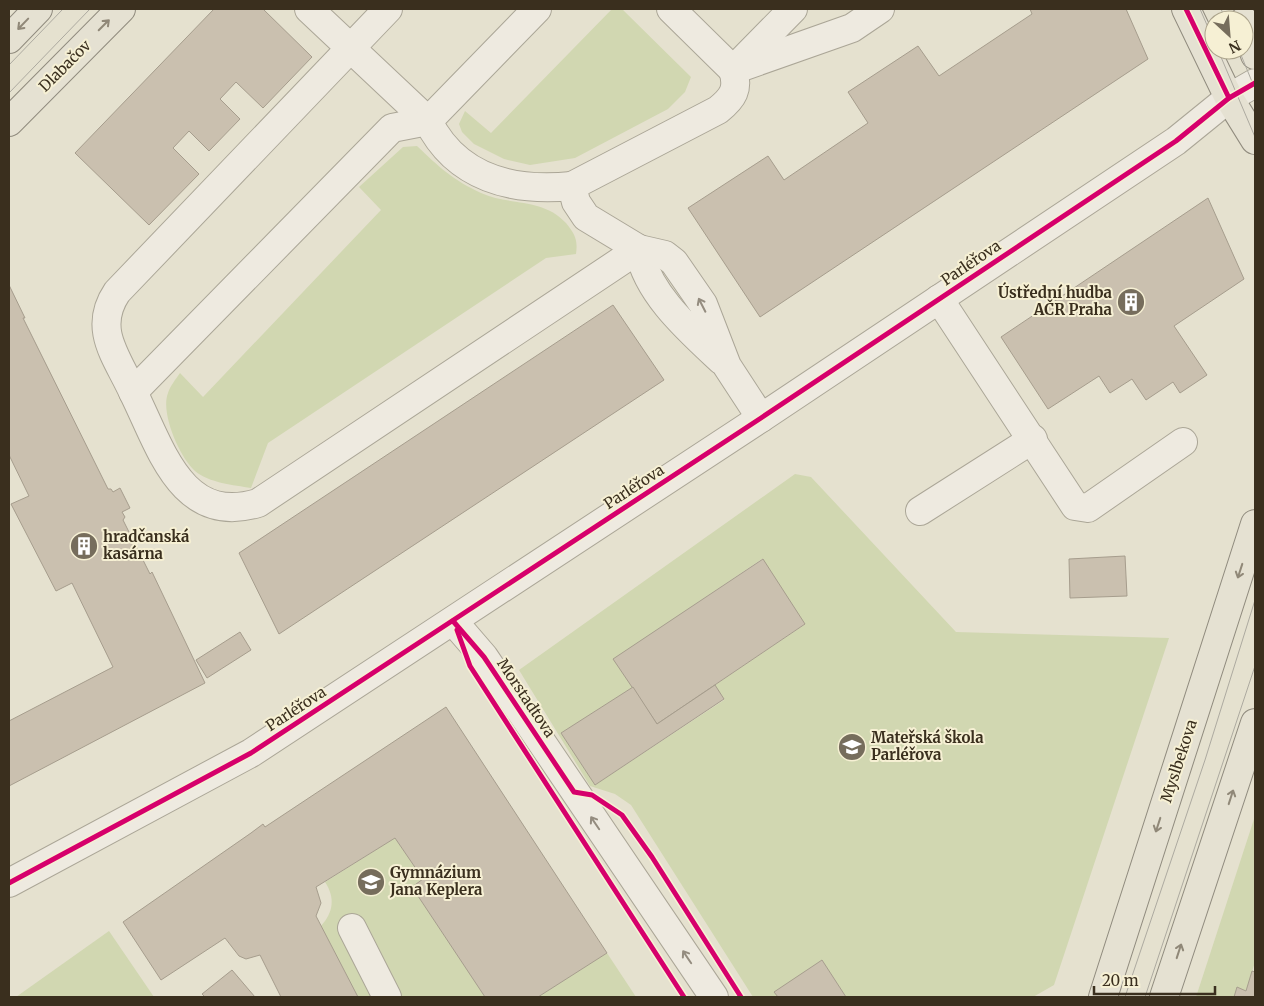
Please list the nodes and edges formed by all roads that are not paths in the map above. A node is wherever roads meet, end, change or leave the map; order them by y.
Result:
1 (38, 9) edge
2 (121, 9) edge
3 (309, 9) edge
4 (388, 9) edge
5 (537, 9) edge
6 (671, 9) edge
7 (793, 9) edge
8 (880, 9) edge
9 (1186, 9) edge
10 (9, 39) edge
11 (351, 47) junction
12 (732, 70) junction
13 (1255, 83) edge
14 (1229, 98) junction
15 (428, 121) junction
16 (9, 122) edge
17 (1255, 140) edge
18 (572, 186) junction
19 (639, 249) junction
20 (940, 299) junction
21 (134, 392) junction
22 (761, 418) junction
23 (1033, 439) junction
24 (1183, 442) dead end
25 (920, 511) dead end
26 (1255, 524) edge
27 (453, 621) junction
28 (1255, 723) edge
29 (9, 883) edge
30 (352, 928) dead end
31 (387, 997) edge
32 (714, 997) edge
33 (1103, 997) edge
34 (1164, 997) edge

1 -> 10 main road
16 -> 2 main road, Dlabačov
3 - 11 street
4 - 11 street
5 - 15 street
6 - 12 street
7 - 12 street
8 - 12 street
9 - 14 main road
11 - 15 street
11 - 21 street
12 - 18 street
13 - 14 street, Parléřova
14 - 17 main road
14 - 20 street, Parléřova
15 - 18 street
15 - 21 street
18 - 19 street
19 - 21 street
19 - 22 street
20 - 22 street, Parléřova
20 - 23 street
22 - 27 street, Parléřova
23 - 24 street
23 - 25 street
26 -> 33 main road, Myslbekova
27 - 29 street, Parléřova
32 -> 27 street, Morstadtova
34 -> 28 main road
30 - 31 street

